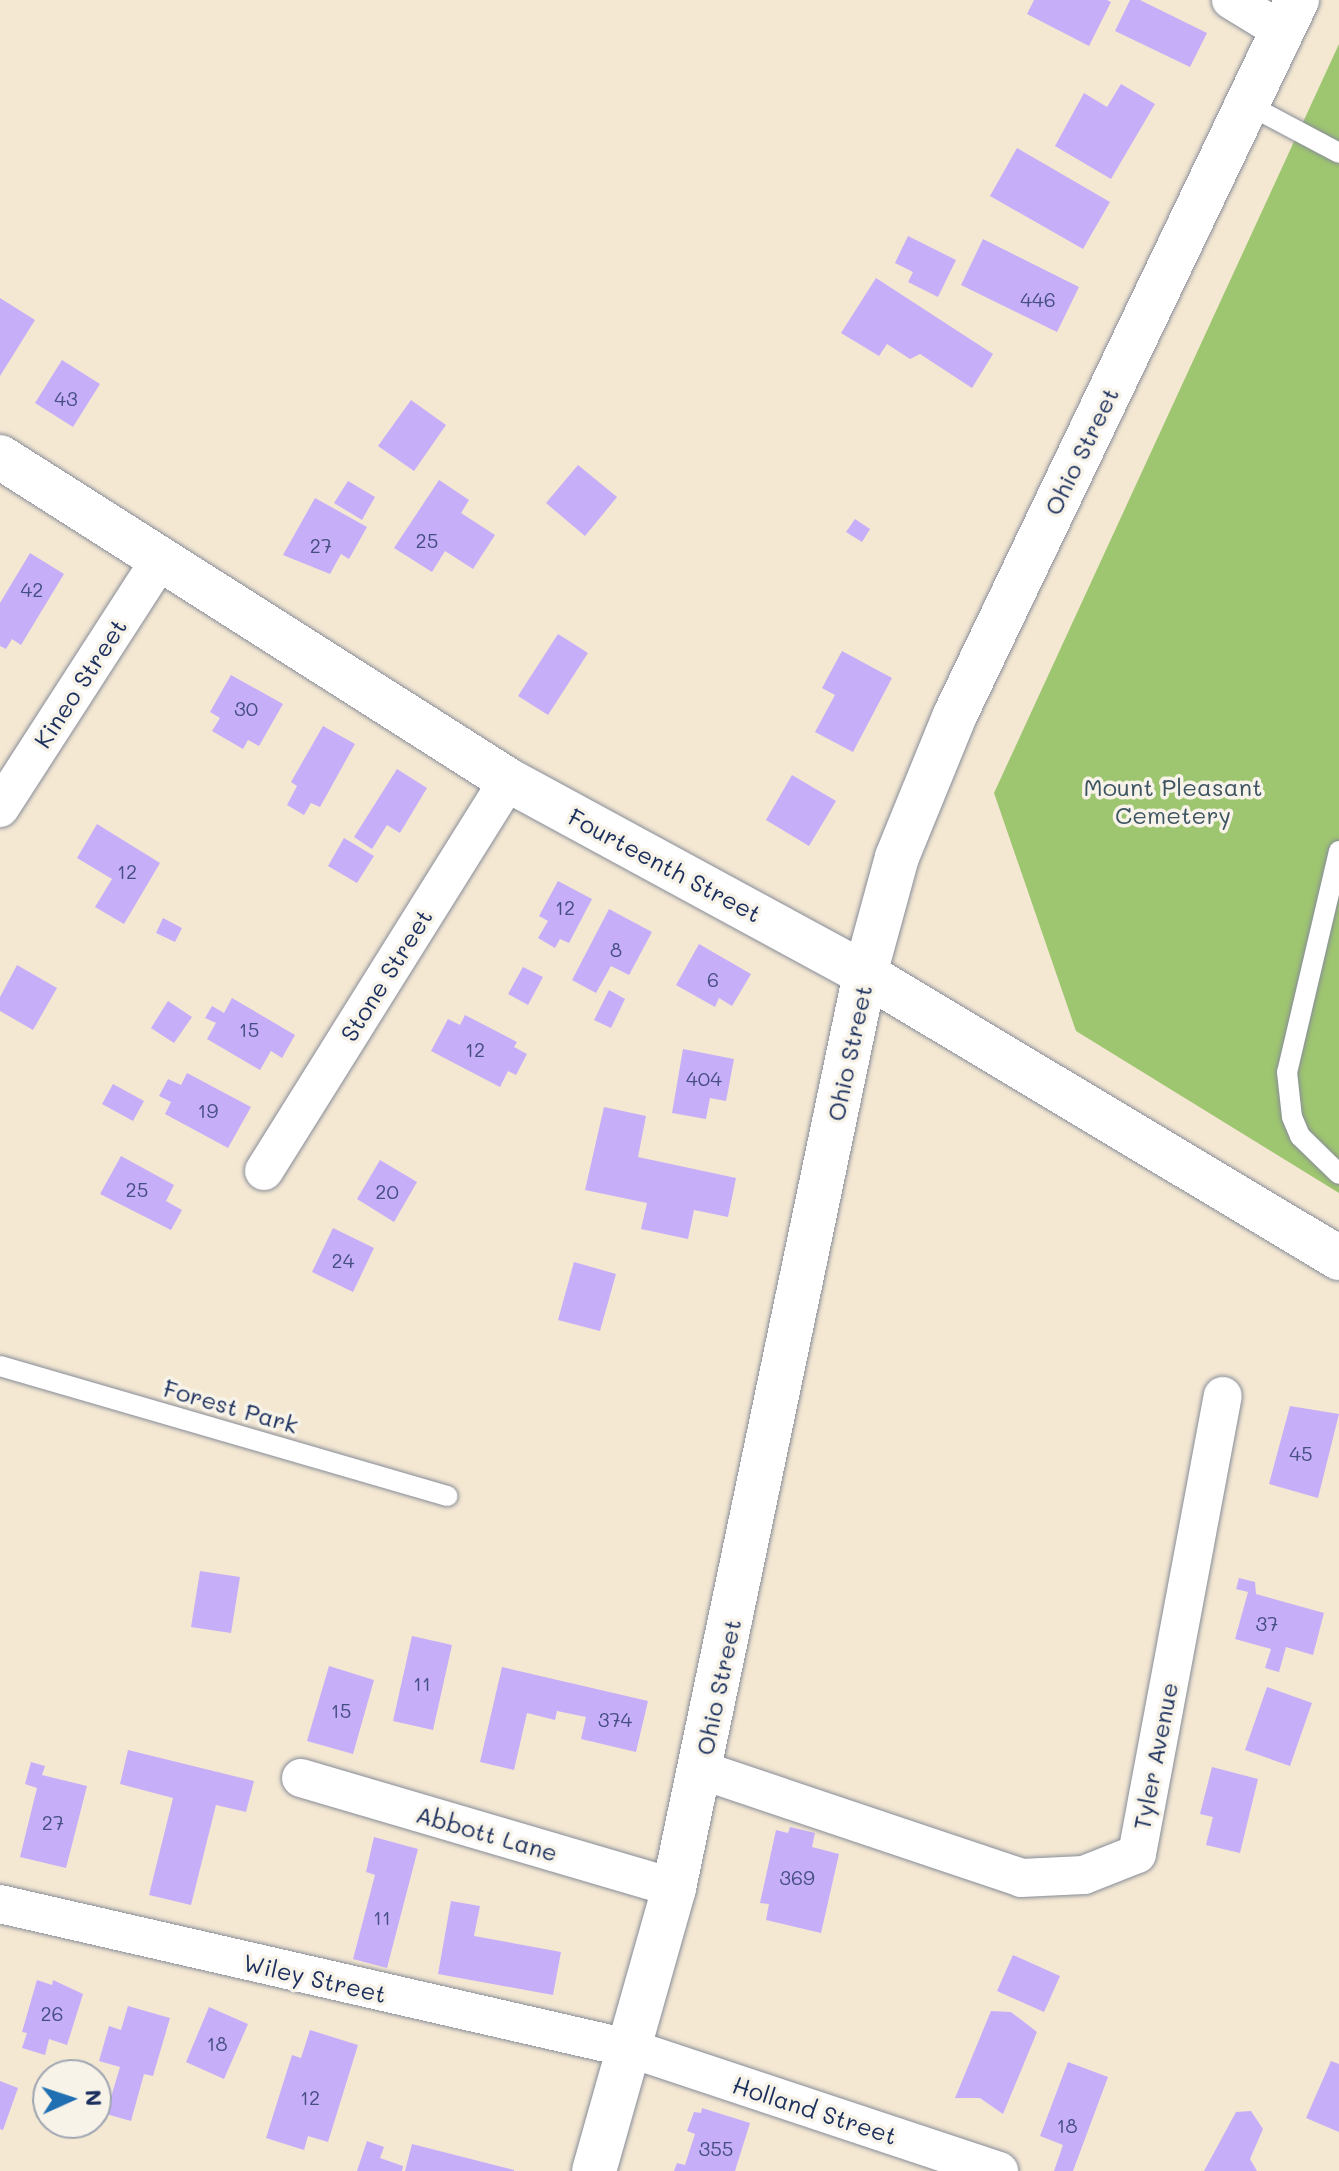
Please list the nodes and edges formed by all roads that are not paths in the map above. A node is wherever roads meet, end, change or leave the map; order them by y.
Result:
1 (1231, 0) edge
2 (1290, 16) edge
3 (1247, 104) junction
4 (1339, 153) edge
5 (0, 457) edge
6 (161, 558) junction
7 (508, 780) junction
8 (0, 808) edge
9 (1339, 851) edge
10 (865, 974) junction
11 (264, 1171) dead end
12 (1339, 1174) edge
13 (1339, 1258) edge
14 (0, 1366) edge
15 (1223, 1396) dead end
16 (448, 1496) dead end
17 (701, 1770) junction
18 (301, 1778) dead end
19 (674, 1888) junction
20 (0, 1904) edge
21 (632, 2049) junction
22 (594, 2171) edge
23 (999, 2171) edge

1 - 2 street
2 - 3 street, Ohio Street
3 - 4 lane
3 - 10 street, Ohio Street
5 - 6 street, Fourteenth Street
6 - 7 street, Fourteenth Street
6 - 8 street, Kineo Street
7 - 10 street, Fourteenth Street
7 - 11 street, Stone Street
9 - 12 lane
10 - 13 street, Fourteenth Street
10 - 17 street, Ohio Street
14 - 16 lane, Forest Park
15 - 17 street, Tyler Avenue
17 - 19 street, Ohio Street
18 - 19 street, Abbott Lane
19 - 21 street, Ohio Street
20 - 21 street, Wiley Street
21 - 22 street, Ohio Street
21 - 23 street, Holland Street

